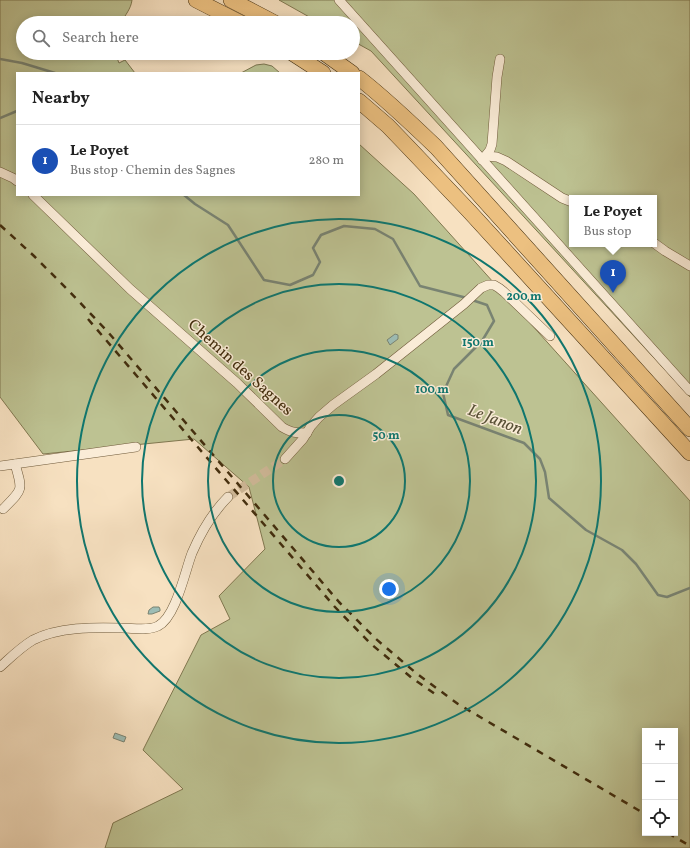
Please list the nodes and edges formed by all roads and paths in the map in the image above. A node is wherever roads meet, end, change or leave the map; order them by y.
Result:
1 (196, 0) edge
2 (231, 0) edge
3 (339, 0) edge
4 (227, 16) edge
5 (262, 16) edge
6 (354, 16) edge
7 (360, 23) edge
8 (500, 59) dead end
9 (303, 60) edge
10 (334, 60) edge
11 (321, 72) edge
12 (351, 72) edge
13 (360, 79) edge
14 (360, 102) edge
15 (484, 158) junction
16 (0, 172) edge
17 (16, 180) edge
18 (34, 196) edge
19 (569, 201) edge
20 (657, 245) edge
21 (690, 266) edge
22 (550, 336) dead end
23 (690, 392) edge
24 (690, 430) edge
25 (307, 433) junction
26 (136, 447) dead end
27 (690, 453) edge
28 (285, 459) tunnel mouth
29 (15, 464) junction
30 (0, 466) edge
31 (228, 497) tunnel mouth
32 (3, 509) dead end
33 (0, 667) edge

1 - 4 highway
2 - 5 highway
3 - 6 street
7 - 15 street
8 - 15 street
9 - 11 highway
10 - 12 highway
13 - 24 highway
14 - 27 highway
15 - 19 street
15 - 23 street
16 - 17 street
18 - 25 street, Chemin des Sagnes
20 - 21 street
22 - 25 street
25 - 28 street
26 - 29 street
29 - 30 street
29 - 32 street
31 - 33 street

